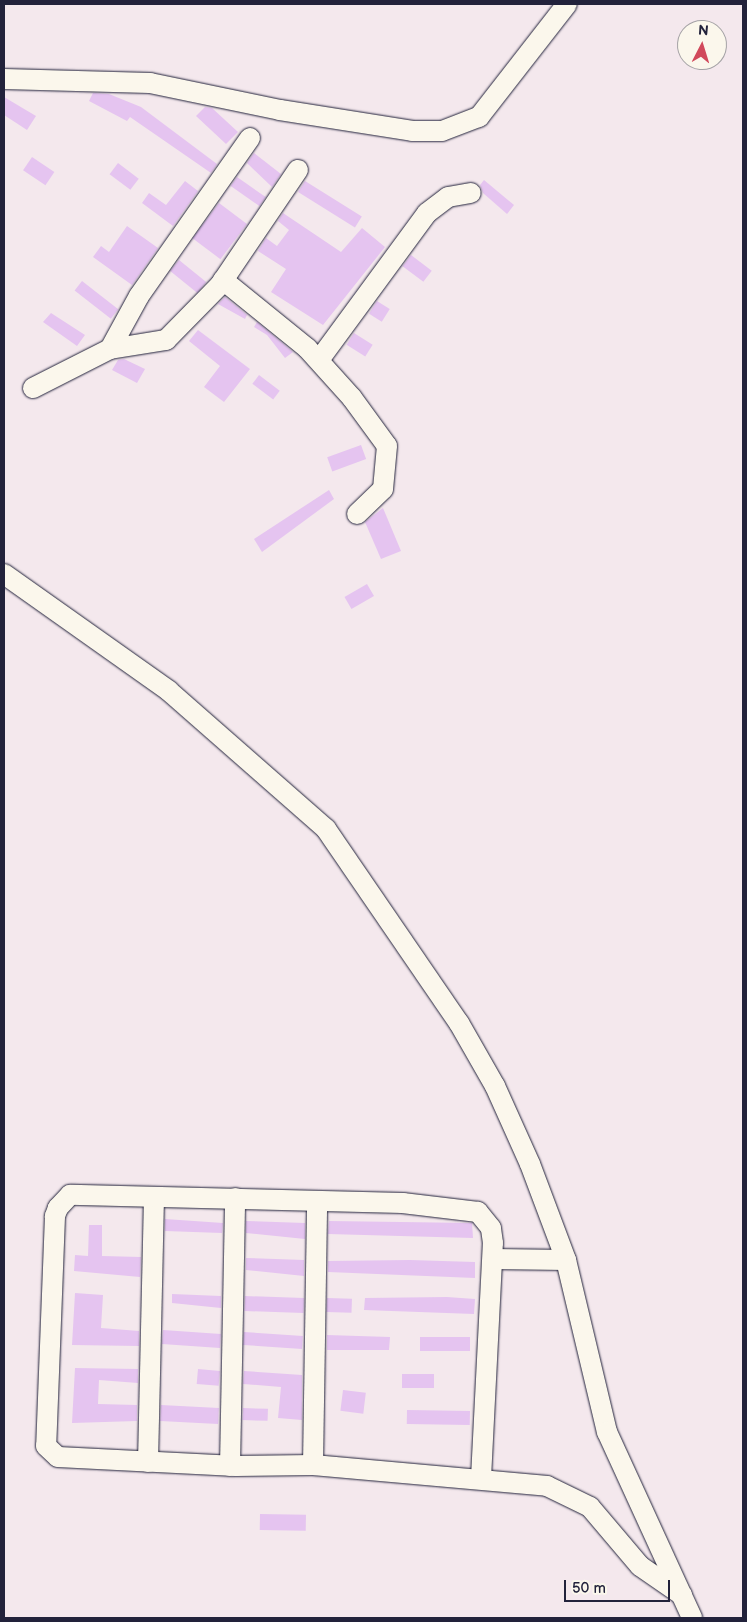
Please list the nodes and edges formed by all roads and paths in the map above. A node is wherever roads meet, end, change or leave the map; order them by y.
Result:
1 (567, 4) edge
2 (4, 79) edge
3 (250, 138) dead end
4 (298, 170) dead end
5 (471, 194) dead end
6 (223, 280) junction
7 (110, 349) junction
8 (319, 360) junction
9 (33, 388) dead end
10 (357, 514) dead end
11 (4, 574) edge
12 (235, 1198) junction
13 (154, 1199) junction
14 (318, 1201) junction
15 (492, 1259) junction
16 (566, 1260) junction
17 (148, 1462) junction
18 (314, 1465) junction
19 (230, 1466) junction
20 (482, 1478) junction
21 (682, 1595) junction
22 (692, 1618) edge

1 - 2 street
3 - 7 street
4 - 6 street
5 - 8 street
6 - 7 street
6 - 8 street
7 - 9 street
8 - 10 street
11 - 16 street
12 - 13 street
12 - 14 street
12 - 19 street
13 - 17 street
13 - 17 street
14 - 15 street
14 - 18 street
15 - 16 street
15 - 20 street
16 - 21 street
17 - 19 street
18 - 19 street
18 - 20 street
20 - 21 street
21 - 22 street

